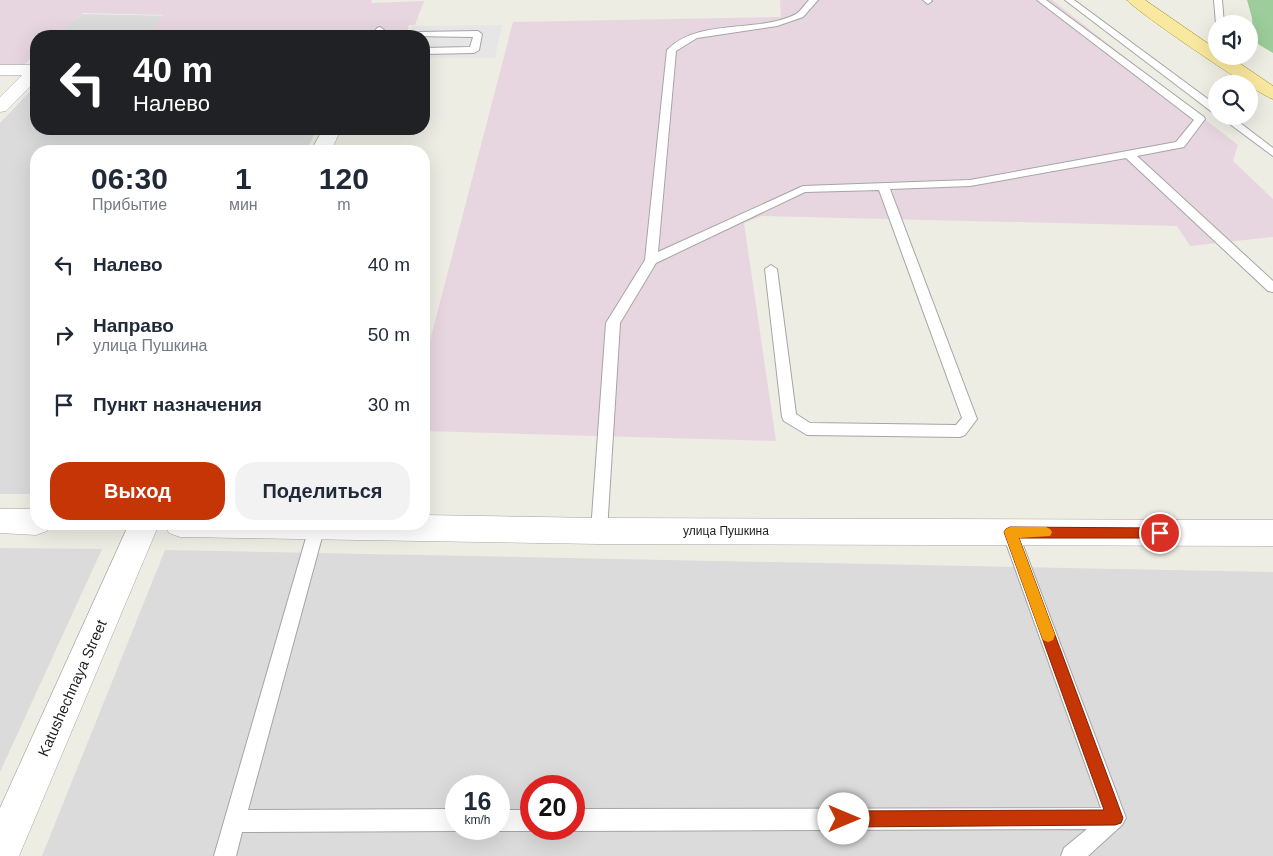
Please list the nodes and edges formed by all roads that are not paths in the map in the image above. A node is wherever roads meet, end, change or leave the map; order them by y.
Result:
1 (814, 0) edge
2 (1041, 0) edge
3 (1069, 0) edge
4 (1135, 0) edge
5 (1218, 0) edge
6 (1219, 15) edge
7 (430, 35) edge
8 (1208, 48) edge
9 (430, 50) edge
10 (1232, 65) edge
11 (0, 70) edge
12 (30, 70) edge
13 (30, 76) edge
14 (1273, 94) edge
15 (1208, 104) edge
16 (0, 107) edge
17 (1236, 125) edge
18 (1273, 153) edge
19 (1128, 154) junction
20 (883, 186) junction
21 (651, 260) junction
22 (771, 269) dead end
23 (1273, 288) edge
24 (0, 521) edge
25 (30, 522) edge
26 (430, 528) edge
27 (141, 530) edge
28 (316, 530) edge
29 (599, 531) junction
30 (1010, 532) junction
31 (1273, 533) edge
32 (1115, 818) junction
33 (445, 820) edge
34 (585, 820) edge
35 (234, 821) junction
36 (0, 852) edge
37 (225, 856) edge
38 (1072, 856) edge

1 - 21 lane
2 - 19 lane
3 - 15 lane
4 - 8 main road
5 - 6 lane
7 - 9 lane
10 - 14 main road
11 - 12 street
13 - 16 street
17 - 18 lane
19 - 20 lane
19 - 23 lane
20 - 21 lane
20 - 22 lane
21 - 29 lane
24 - 25 street
26 - 29 street, улица Пушкина
27 - 36 street, Katushechnaya Street
28 - 35 lane
29 - 30 street, улица Пушкина
30 - 31 street, улица Пушкина
30 - 32 lane
32 - 34 lane
32 - 38 lane
33 - 35 lane
35 - 37 lane

